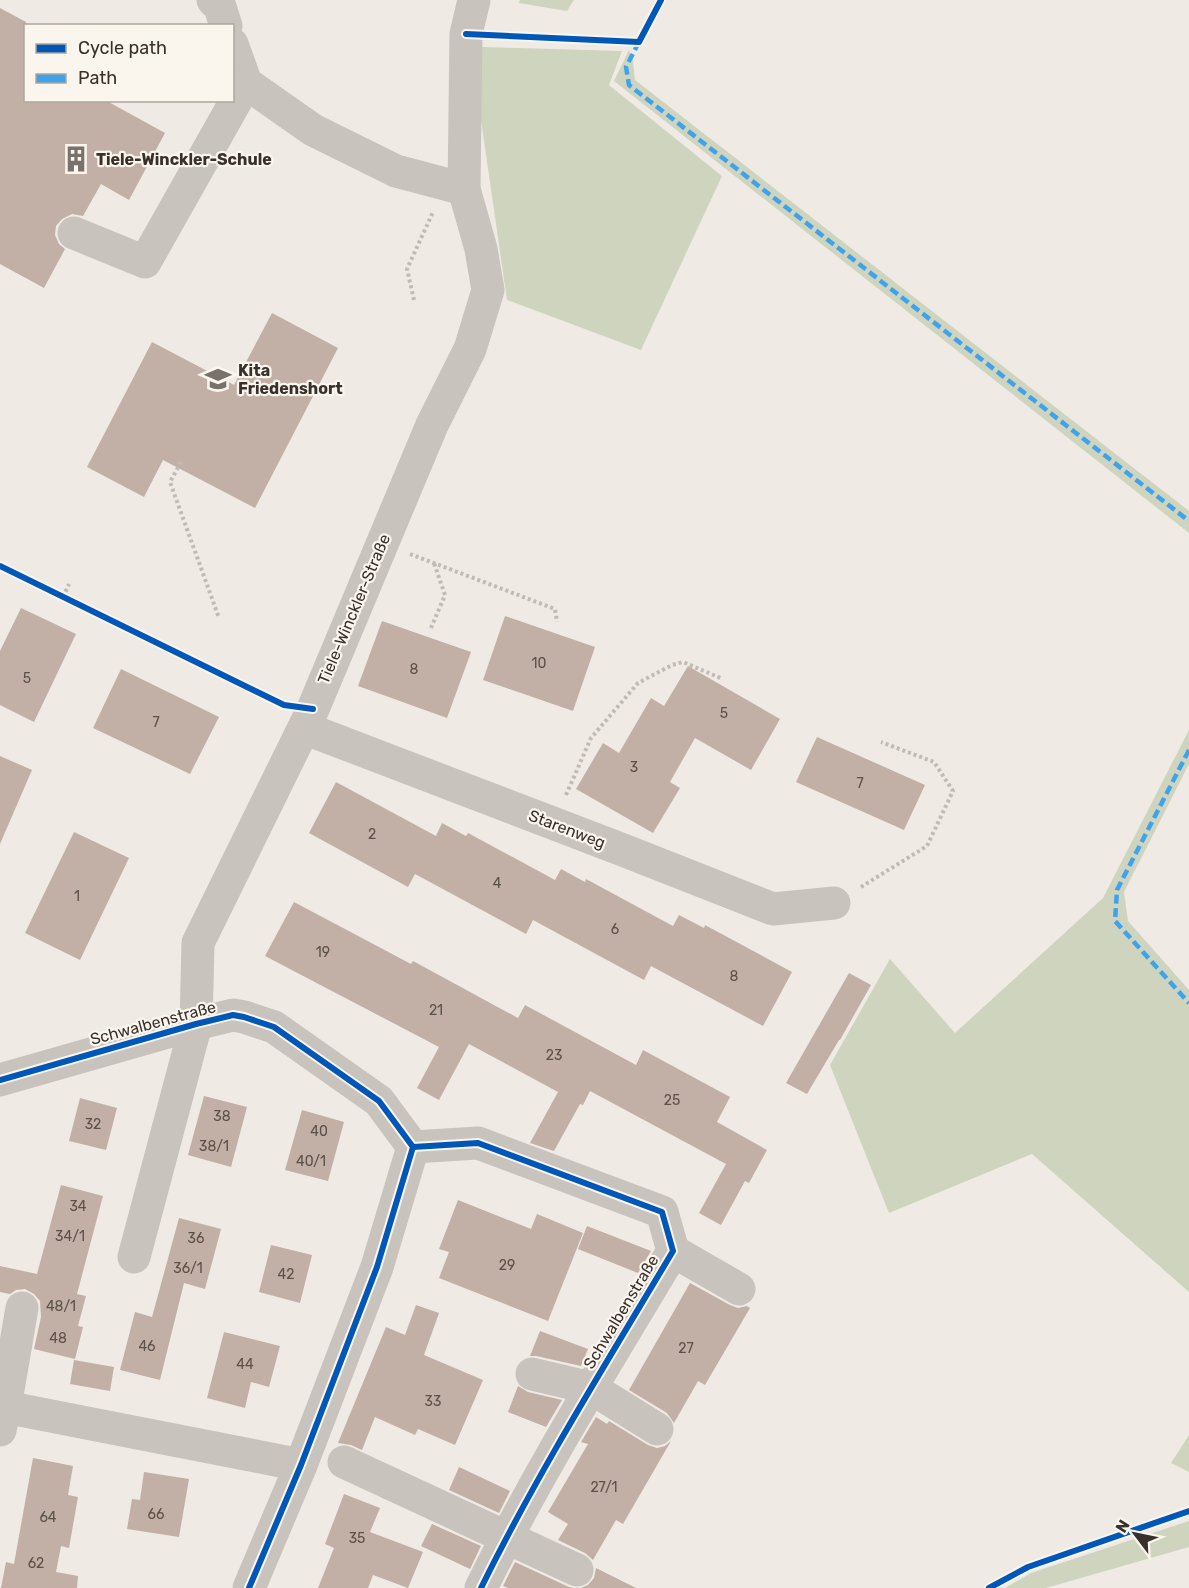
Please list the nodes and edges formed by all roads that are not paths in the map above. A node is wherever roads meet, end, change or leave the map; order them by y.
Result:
1 (213, 0) edge
2 (474, 0) edge
3 (225, 24) edge
4 (234, 50) edge
5 (246, 83) junction
6 (455, 187) junction
7 (74, 233) dead end
8 (308, 719) junction
9 (834, 903) road end
10 (196, 1024) junction
11 (0, 1080) edge
12 (413, 1146) junction
13 (672, 1251) junction
14 (134, 1257) dead end
15 (739, 1289) dead end
16 (22, 1308) dead end
17 (532, 1374) dead end
18 (591, 1388) junction
19 (3, 1419) edge
20 (657, 1429) dead end
21 (344, 1462) dead end
22 (301, 1465) junction
23 (506, 1537) junction
24 (577, 1570) dead end
25 (249, 1588) edge
26 (481, 1588) edge

1 - 3 street
2 - 6 street, Tiele-Winckler-Straße
4 - 5 street
5 - 6 street
5 - 7 street
6 - 8 street, Tiele-Winckler-Straße
8 - 9 street, Starenweg
8 - 10 street, Tiele-Winckler-Straße
10 - 11 street, Schwalbenstraße
10 - 12 street, Schwalbenstraße
10 - 14 street, Tiele-Winckler-Straße
12 - 13 street, Schwalbenstraße
12 - 22 street
13 - 15 street
13 - 18 street, Schwalbenstraße
16 - 19 street
17 - 18 street
18 - 20 street
18 - 23 street, Schwalbenstraße
19 - 22 street
21 - 23 street
22 - 25 street
23 - 24 street
23 - 26 street, Schwalbenstraße

